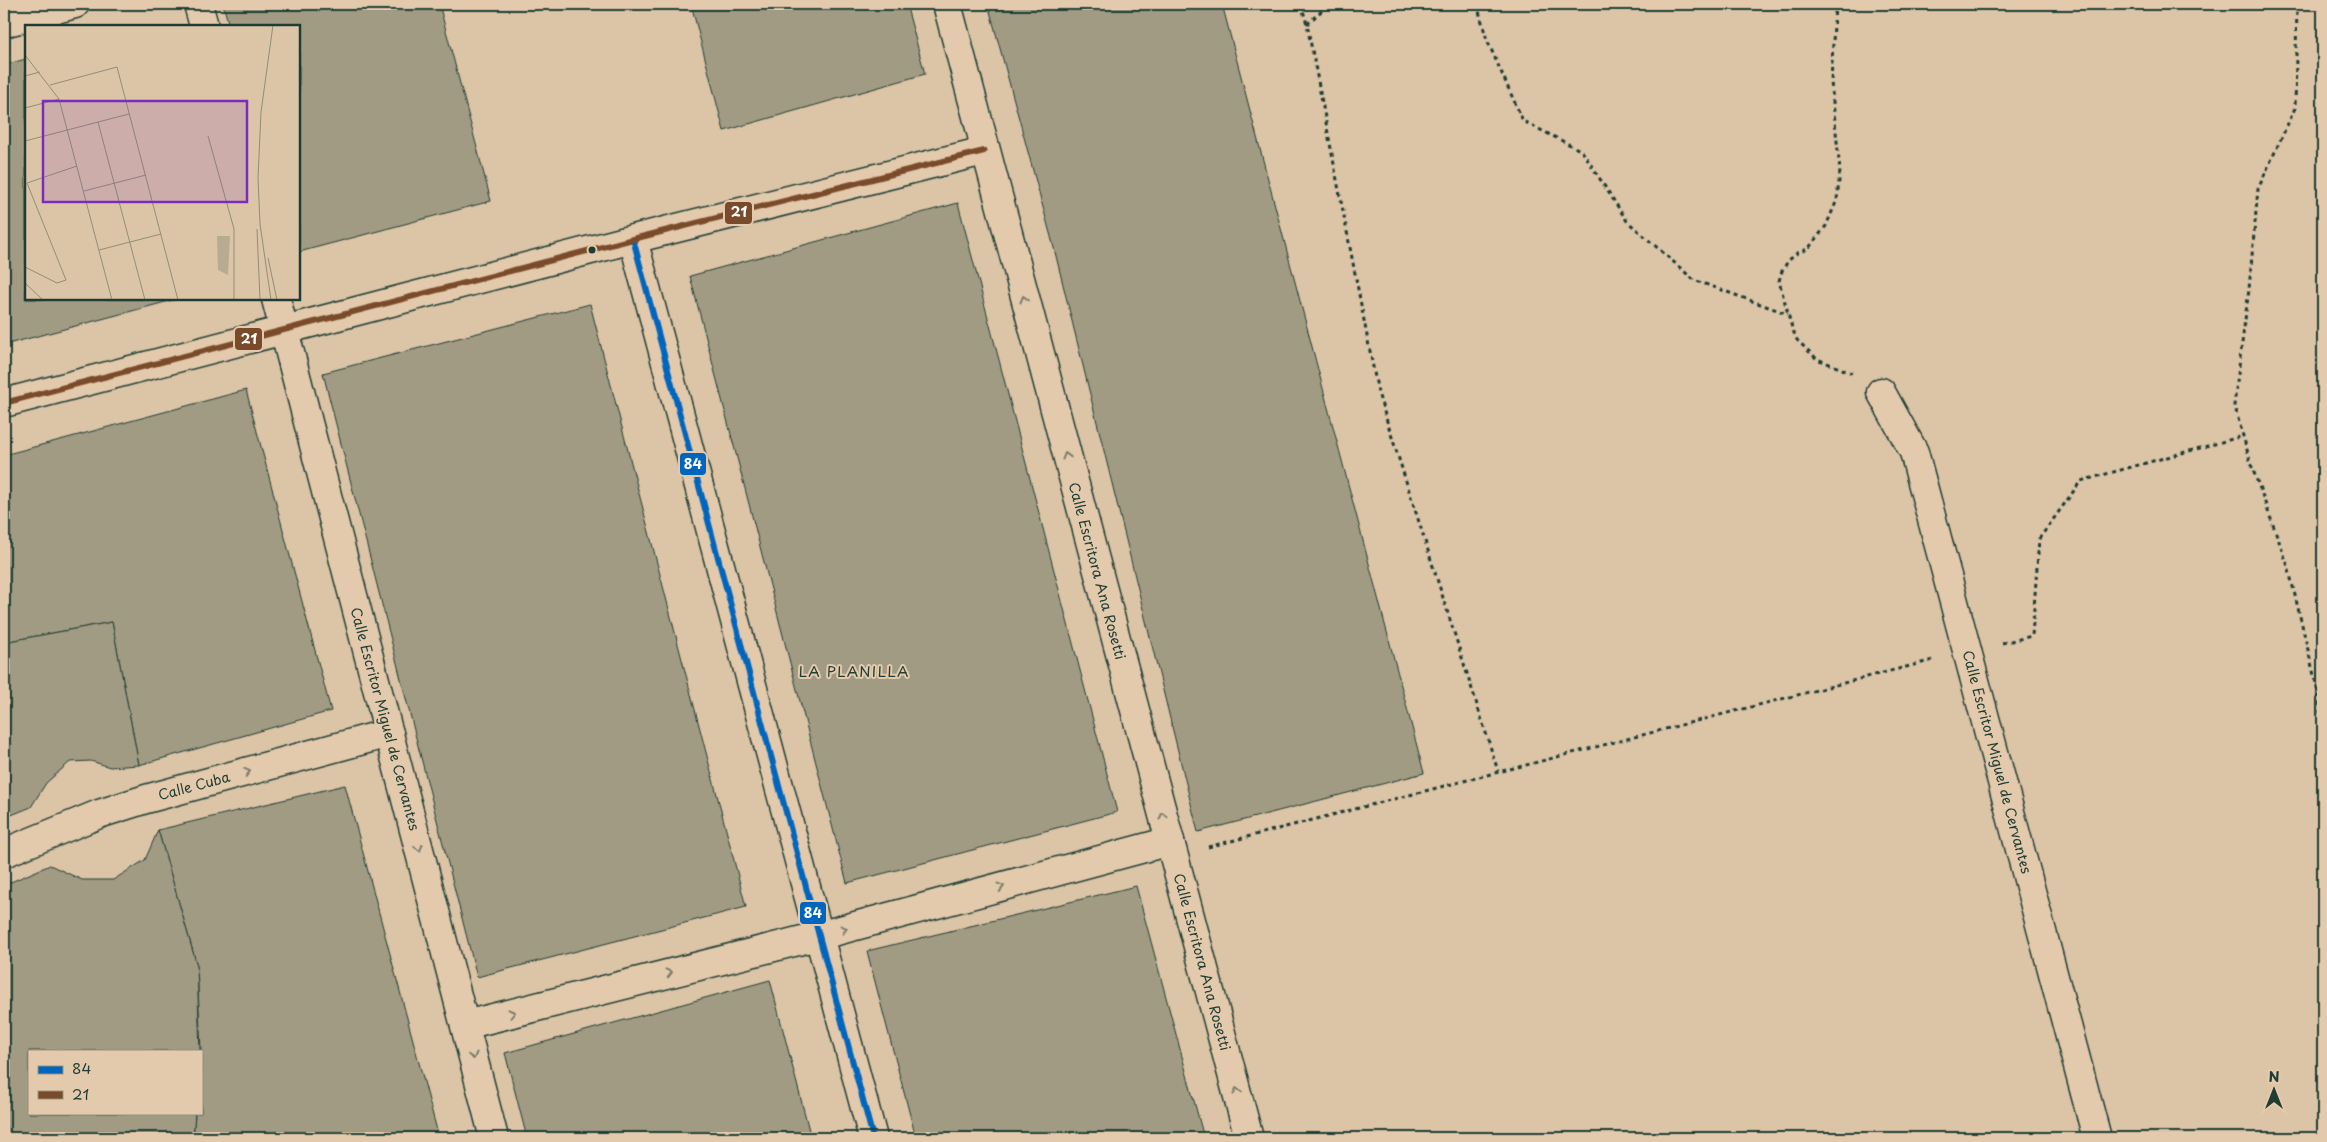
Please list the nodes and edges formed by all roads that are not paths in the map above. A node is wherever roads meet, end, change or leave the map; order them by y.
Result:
1 (75, 4) edge
2 (198, 4) edge
3 (947, 4) edge
4 (4, 22) edge
5 (204, 25) edge
6 (984, 151) junction
7 (633, 240) junction
8 (276, 300) edge
9 (284, 330) junction
10 (1881, 392) road end
11 (4, 403) edge
12 (389, 733) junction
13 (1172, 849) junction
14 (4, 853) edge
15 (818, 936) junction
16 (464, 1025) junction
17 (494, 1138) edge
18 (873, 1138) edge
19 (1249, 1138) edge
20 (2097, 1138) edge

1 - 4 street
2 - 5 street
3 - 6 street, Calle Escritora Ana Rosetti
6 - 7 street
13 -> 6 street, Calle Escritora Ana Rosetti
7 - 9 street
7 - 15 street
8 - 9 street, Calle Escritor Miguel de Cervantes
9 - 11 street
9 - 12 street, Calle Escritor Miguel de Cervantes
10 - 20 street, Calle Escritor Miguel de Cervantes
14 -> 12 street, Calle Cuba
12 -> 16 street, Calle Escritor Miguel de Cervantes
15 -> 13 street
19 -> 13 street, Calle Escritora Ana Rosetti
16 -> 15 street
15 - 18 street
16 -> 17 street, Calle Escritor Miguel de Cervantes

